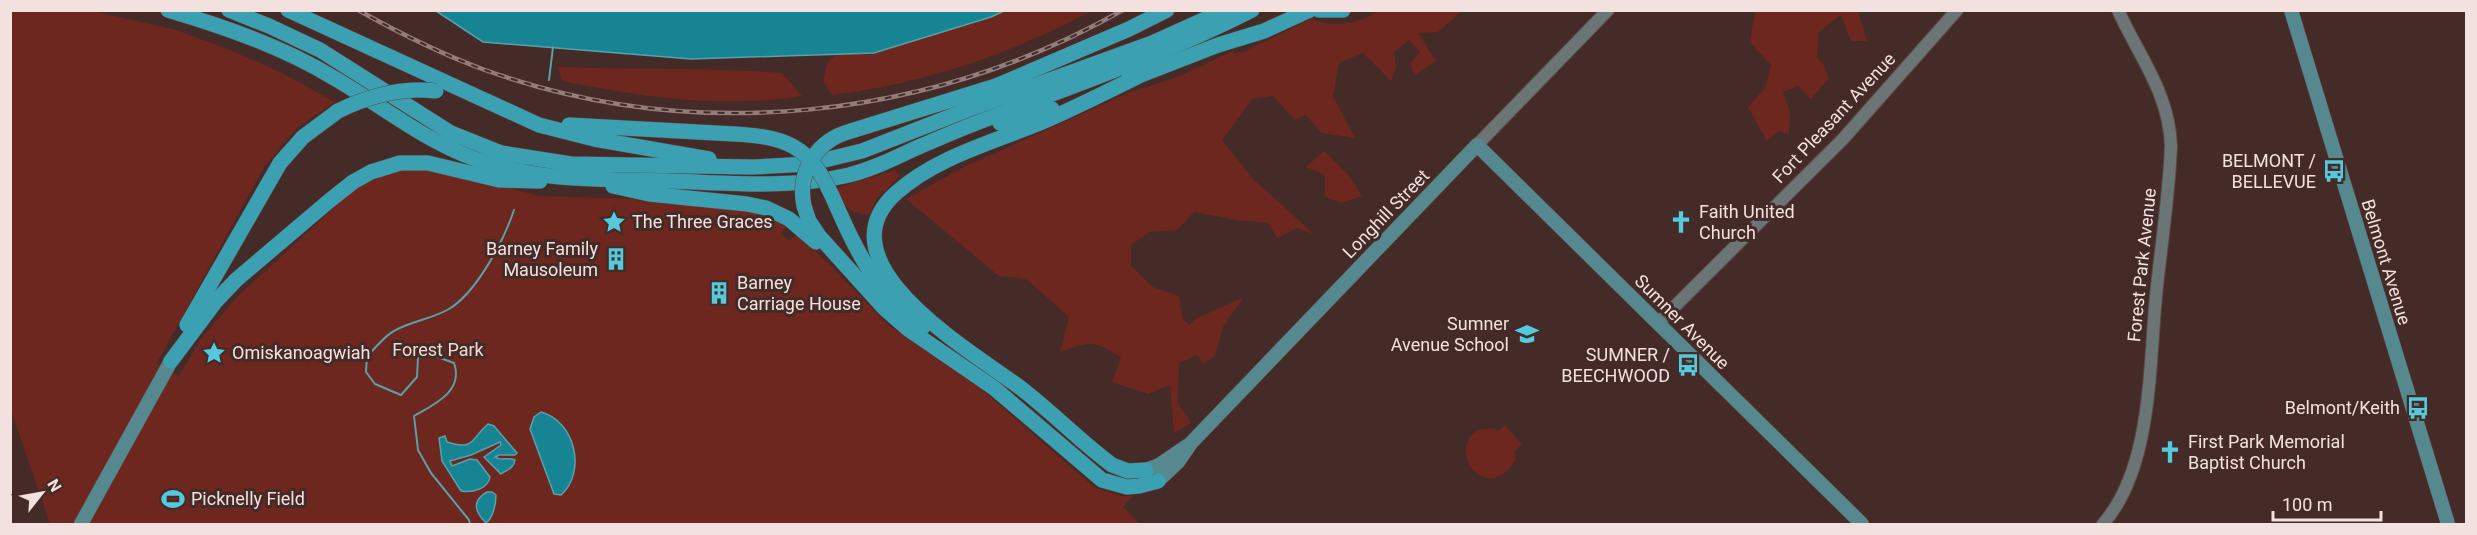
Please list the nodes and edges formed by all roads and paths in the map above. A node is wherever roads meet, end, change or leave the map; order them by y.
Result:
1 (168, 10) edge
2 (229, 10) edge
3 (288, 10) edge
4 (1167, 10) edge
5 (1226, 10) edge
6 (1252, 10) edge
7 (1310, 10) edge
8 (1608, 10) edge
9 (1957, 10) edge
10 (2118, 10) edge
11 (2291, 10) edge
12 (1129, 29) junction
13 (1137, 77) junction
14 (484, 102) junction
15 (968, 110) junction
16 (508, 112) junction
17 (936, 140) junction
18 (1478, 145) junction
19 (753, 167) junction
20 (568, 178) junction
21 (588, 179) junction
22 (871, 294) junction
23 (1658, 323) junction
24 (171, 361) junction
25 (983, 361) junction
26 (1191, 443) junction
27 (1146, 470) joint
28 (1158, 481) joint
29 (81, 525) edge
30 (1862, 525) edge
31 (2103, 525) edge
32 (2448, 525) edge

1 - 20 highway
2 - 19 highway
3 - 14 highway
4 - 12 highway
5 - 15 highway
6 - 17 highway
7 - 13 highway
8 - 18 street, Longhill Street
9 - 23 street, Fort Pleasant Avenue
10 - 31 street, Forest Park Avenue
11 - 32 main road, Belmont Avenue
12 - 15 highway
12 - 22 highway, bridge
13 - 17 highway
13 - 25 highway
14 - 16 highway
14 - 24 highway, bridge
15 - 19 highway
16 - 19 highway
16 - 25 highway, bridge
17 - 21 highway
18 - 23 main road, Sumner Avenue
18 - 26 main road, Longhill Street
20 - 21 highway
20 - 24 highway
21 - 22 highway
22 - 28 highway
23 - 30 main road, Sumner Avenue
24 - 29 main road
25 - 27 highway
26 - 27 main road
26 - 28 main road

